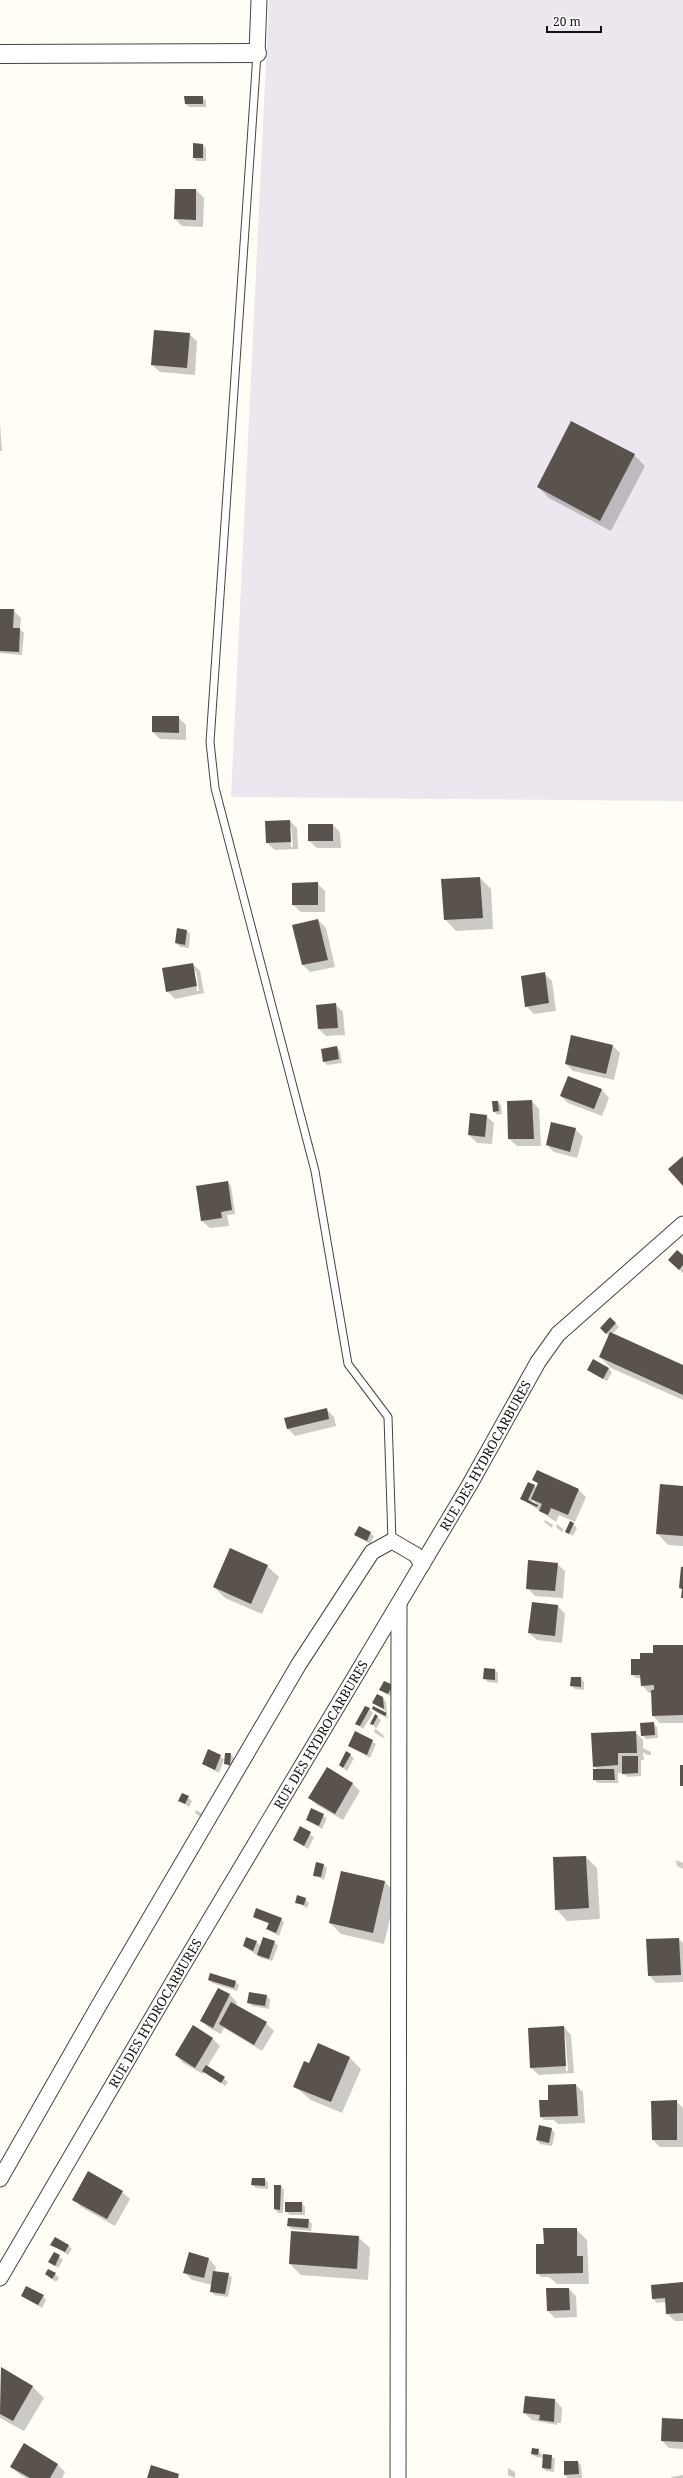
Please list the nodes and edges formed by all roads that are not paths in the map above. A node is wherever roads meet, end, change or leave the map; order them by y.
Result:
1 (259, 0) edge
2 (257, 53) junction
3 (0, 54) edge
4 (683, 1224) edge
5 (392, 1541) junction
6 (422, 1565) junction
7 (399, 1604) junction
8 (0, 2179) edge
9 (0, 2278) edge
10 (398, 2478) edge

1 - 2 street
2 - 3 street
2 - 5 lane
4 - 6 street, RUE DES HYDROCARBURES
5 - 6 street
5 - 8 street
6 - 7 street, RUE DES HYDROCARBURES
7 - 9 street, RUE DES HYDROCARBURES
7 - 10 street

